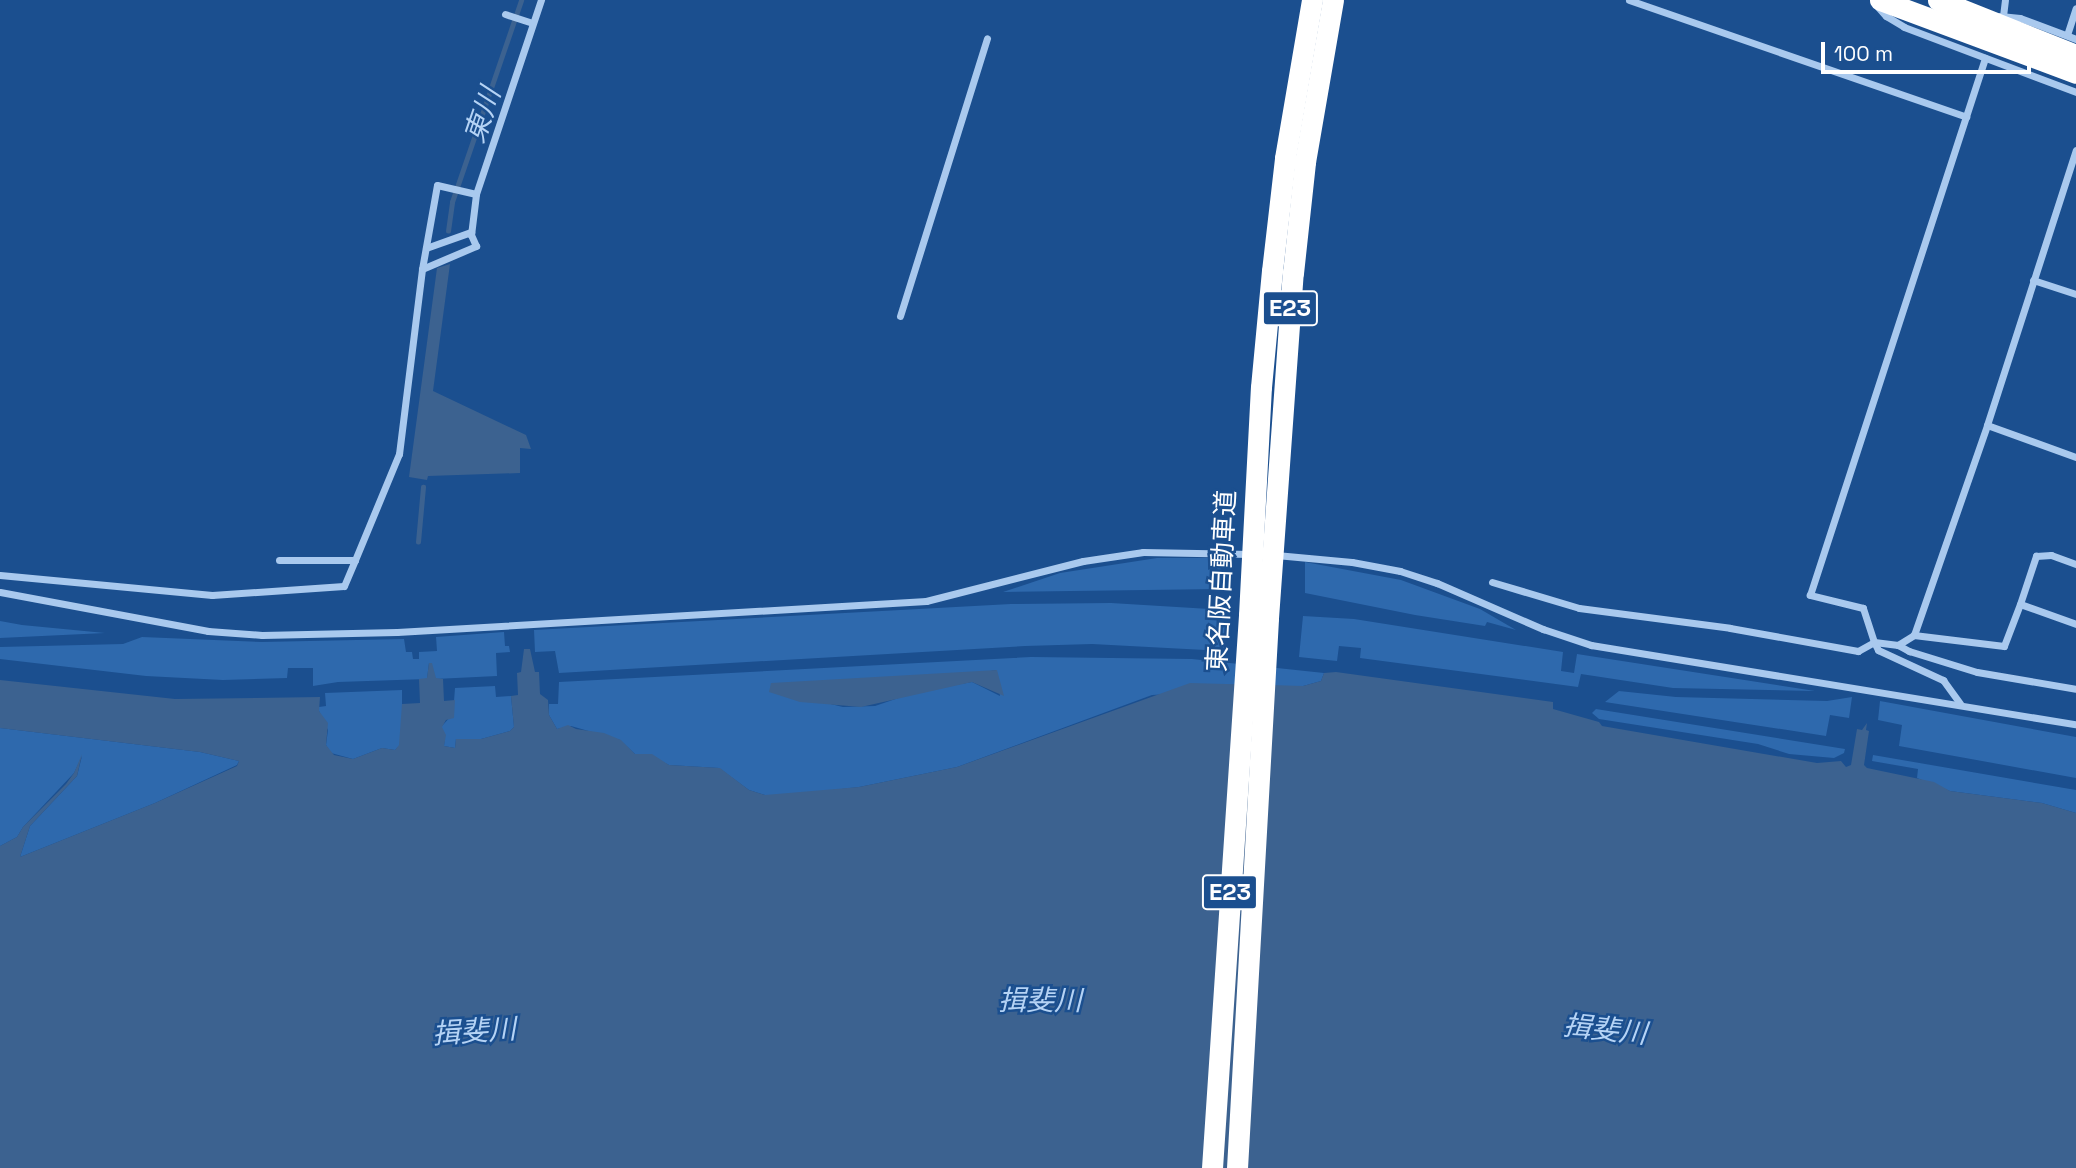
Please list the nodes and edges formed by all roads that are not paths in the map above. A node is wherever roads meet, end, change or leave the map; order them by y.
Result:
1 (541, 0) edge
2 (1333, 0) edge
3 (1629, 0) edge
4 (1871, 0) edge
5 (1880, 0) edge
6 (1937, 0) edge
7 (2005, 0) edge
8 (1311, 3) edge
9 (2076, 8) edge
10 (505, 13) dead end
11 (1980, 16) junction
12 (2003, 16) junction
13 (530, 22) junction
14 (987, 38) dead end
15 (2076, 39) edge
16 (2072, 45) edge
17 (1985, 58) junction
18 (2076, 73) edge
19 (2076, 92) edge
20 (1966, 117) junction
21 (2076, 150) edge
22 (476, 194) junction
23 (471, 232) junction
24 (426, 248) junction
25 (422, 269) junction
26 (2033, 280) junction
27 (2076, 294) edge
28 (900, 316) dead end
29 (1987, 425) junction
30 (2076, 457) edge
31 (279, 560) dead end
32 (355, 561) junction
33 (2076, 564) edge
34 (0, 575) edge
35 (1492, 582) dead end
36 (0, 593) edge
37 (2020, 604) junction
38 (2076, 624) edge
39 (1914, 635) junction
40 (1874, 642) junction
41 (1898, 645) junction
42 (2076, 689) edge
43 (1960, 704) junction
44 (2076, 724) edge
45 (1212, 1168) edge
46 (1237, 1168) edge

1 - 13 street
2 - 46 highway, 東名阪自動車道 / E23, bridge
3 - 20 street
4 - 17 street
5 - 18 highway
6 - 11 highway
7 - 12 street
8 - 45 highway, 東名阪自動車道 / E23, bridge
9 - 16 street
10 - 13 street
11 - 12 street
11 - 16 highway
12 - 16 street
13 - 22 street
14 - 28 street
15 - 16 street
17 - 19 street
17 - 20 street
20 - 40 street
21 - 26 street
22 - 23 street
22 - 24 street
23 - 24 street
23 - 25 street
24 - 25 street
25 - 32 street
26 - 27 street
26 - 29 street
29 - 30 street
29 - 39 street
31 - 32 street
32 - 34 street
33 - 37 street
35 - 40 street
36 - 43 street
37 - 38 street
37 - 39 street
39 - 41 street
40 - 41 street
40 - 43 street
41 - 42 street
43 - 44 street

